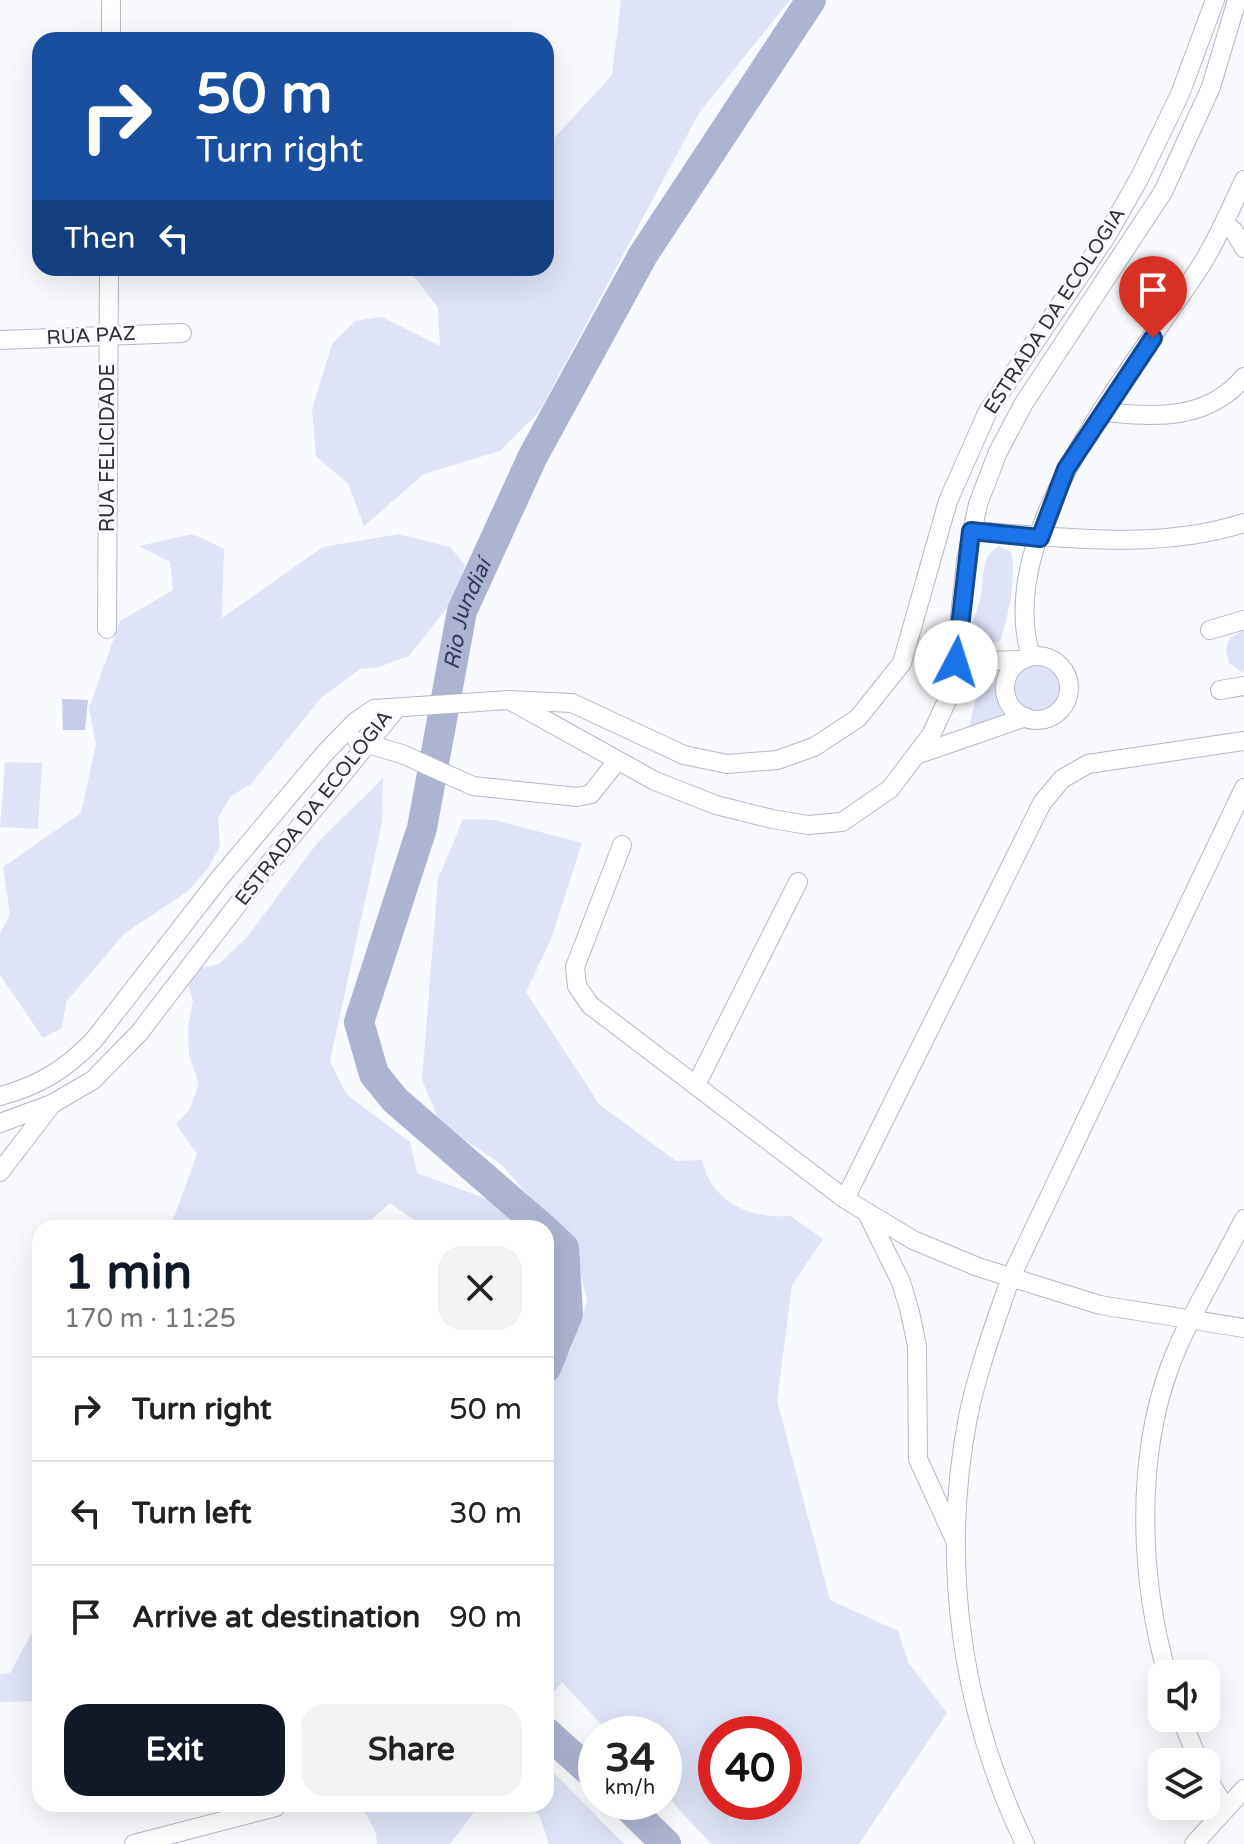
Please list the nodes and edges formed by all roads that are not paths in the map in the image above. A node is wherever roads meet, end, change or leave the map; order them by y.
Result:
1 (111, 0) edge
2 (1215, 0) edge
3 (1237, 0) edge
4 (111, 32) edge
5 (1244, 180) edge
6 (1225, 224) junction
7 (1244, 248) edge
8 (109, 276) edge
9 (182, 333) dead end
10 (109, 334) junction
11 (0, 340) edge
12 (1244, 377) edge
13 (1104, 412) junction
14 (1244, 523) edge
15 (971, 531) junction
16 (1040, 538) junction
17 (1244, 620) edge
18 (107, 629) dead end
19 (1210, 630) dead end
20 (1027, 658) junction
21 (956, 662) junction
22 (1244, 686) edge
23 (1220, 690) dead end
24 (509, 700) junction
25 (397, 708) junction
26 (1026, 717) junction
27 (340, 737) junction
28 (1243, 743) edge
29 (365, 744) junction
30 (919, 754) junction
31 (617, 761) junction
32 (1244, 788) edge
33 (622, 845) dead end
34 (798, 882) dead end
35 (696, 1085) junction
36 (0, 1096) edge
37 (52, 1104) junction
38 (0, 1123) edge
39 (0, 1172) edge
40 (845, 1199) junction
41 (867, 1213) junction
42 (1244, 1219) edge
43 (1011, 1277) junction
44 (1192, 1322) junction
45 (1244, 1328) edge
46 (955, 1541) junction
47 (1164, 1660) edge
48 (1244, 1789) edge
49 (1220, 1799) edge
50 (1226, 1809) junction
51 (257, 1812) edge
52 (134, 1844) edge
53 (1025, 1844) edge
54 (1194, 1844) edge

1 - 4 street
2 - 24 street, ESTRADA DA ECOLOGIA
3 - 15 street, ESTRADA DA ECOLOGIA
5 - 6 street
6 - 7 street
6 - 13 street
8 - 10 street, RUA FELICIDADE
9 - 10 street, RUA PAZ
10 - 11 street, RUA PAZ
10 - 18 street, RUA FELICIDADE
12 - 13 street
13 - 16 street
14 - 16 street
15 - 16 street
15 - 21 street, ESTRADA DA ECOLOGIA
16 - 20 street
17 - 19 street
20 - 21 street
20 - 26 street
20 - 26 street
21 - 30 street, ESTRADA DA ECOLOGIA
22 - 23 street
24 - 25 street
24 - 31 street, ESTRADA DA ECOLOGIA
25 - 27 street, ESTRADA DA ECOLOGIA
25 - 29 street, ESTRADA DA ECOLOGIA
26 - 30 street
27 - 29 street
27 - 36 street, ESTRADA DA ECOLOGIA
28 - 40 street
29 - 31 street
29 - 37 street, ESTRADA DA ECOLOGIA
30 - 31 street, ESTRADA DA ECOLOGIA
32 - 43 street
33 - 35 street
34 - 35 street
35 - 40 street
37 - 38 street, ESTRADA DA ECOLOGIA
37 - 39 street
40 - 41 street
41 - 43 street
41 - 46 street
42 - 44 street
43 - 44 street
43 - 46 street
44 - 45 street
44 - 47 street
46 - 53 street
48 - 50 street
49 - 50 street
50 - 54 street
51 - 52 street

